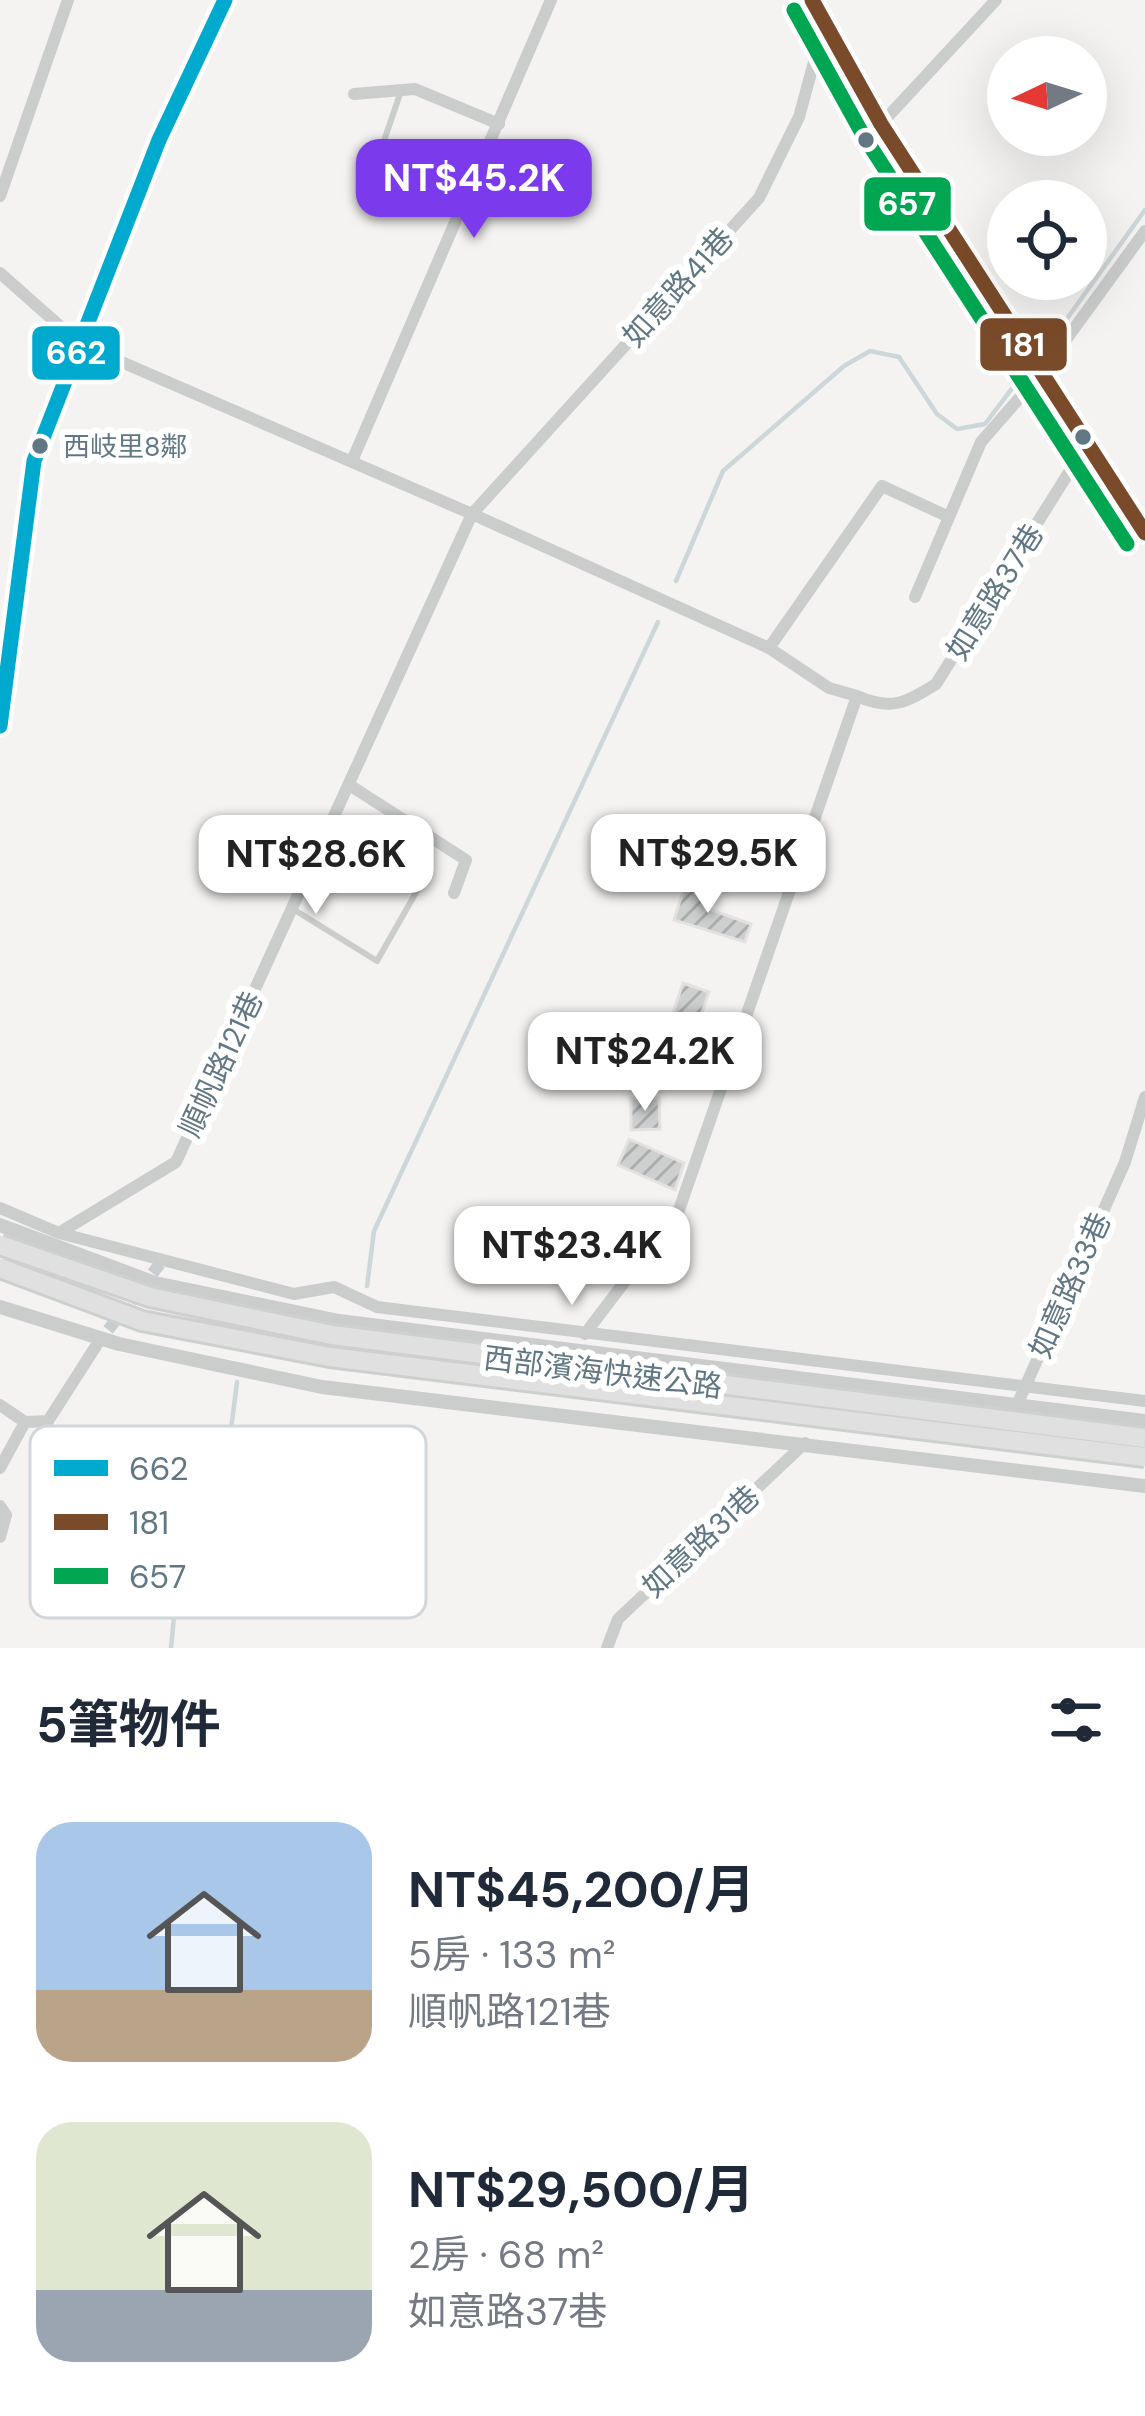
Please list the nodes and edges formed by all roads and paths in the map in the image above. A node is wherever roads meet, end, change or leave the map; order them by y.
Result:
1 (68, 0) edge
2 (225, 0) edge
3 (551, 0) edge
4 (812, 0) edge
5 (996, 0) edge
6 (824, 25) junction
7 (401, 90) junction
8 (354, 94) dead end
9 (500, 124) junction
10 (880, 124) junction
11 (375, 167) dead end
12 (0, 196) edge
13 (1145, 231) edge
14 (0, 273) edge
15 (80, 344) junction
16 (1044, 370) junction
17 (1088, 442) junction
18 (352, 461) junction
19 (472, 514) junction
20 (949, 517) junction
21 (1145, 533) edge
22 (915, 597) dead end
23 (769, 648) junction
24 (857, 696) junction
25 (0, 727) edge
26 (351, 786) junction
27 (418, 889) dead end
28 (454, 893) dead end
29 (293, 909) junction
30 (1145, 1096) edge
31 (0, 1208) edge
32 (0, 1225) edge
33 (59, 1233) junction
34 (0, 1244) edge
35 (0, 1268) edge
36 (0, 1307) edge
37 (586, 1334) junction
38 (96, 1346) tunnel mouth
39 (1025, 1383) junction
40 (1145, 1401) edge
41 (0, 1405) edge
42 (1017, 1405) junction
43 (1145, 1421) edge
44 (25, 1422) junction
45 (1145, 1438) edge
46 (806, 1442) junction
47 (1145, 1457) edge
48 (0, 1468) edge
49 (1145, 1486) edge
50 (0, 1506) edge
51 (0, 1537) edge
52 (607, 1648) edge

1 - 12 street
2 - 15 street
3 - 9 street
4 - 6 street
5 - 10 street
6 - 10 street
6 - 19 street, 如意路41巷
7 - 8 street
7 - 9 street
7 - 11 lane
9 - 18 street
10 - 16 street
13 - 16 street
14 - 15 street
15 - 18 street
15 - 25 street
16 - 17 street
16 - 20 street
17 - 21 street
17 - 24 street, 如意路37巷
18 - 19 street
19 - 23 street
19 - 26 street, 順帆路121巷
20 - 22 street
20 - 23 street
23 - 24 street
24 - 37 street
26 - 28 street
26 - 29 street, 順帆路121巷
27 - 29 lane
29 - 33 street, 順帆路121巷
30 - 39 street, 如意路33巷
31 - 33 street
32 - 42 street
33 - 37 street
34 - 45 highway, 西部濱海快速公路, bridge
35 - 47 highway, 西部濱海快速公路, bridge
36 - 46 street
37 - 39 street
38 - 44 street
39 - 40 street
39 - 42 street, 如意路33巷
41 - 44 street
42 - 43 street
44 - 48 street
46 - 49 street
46 - 52 street, 如意路31巷
50 - 51 street

